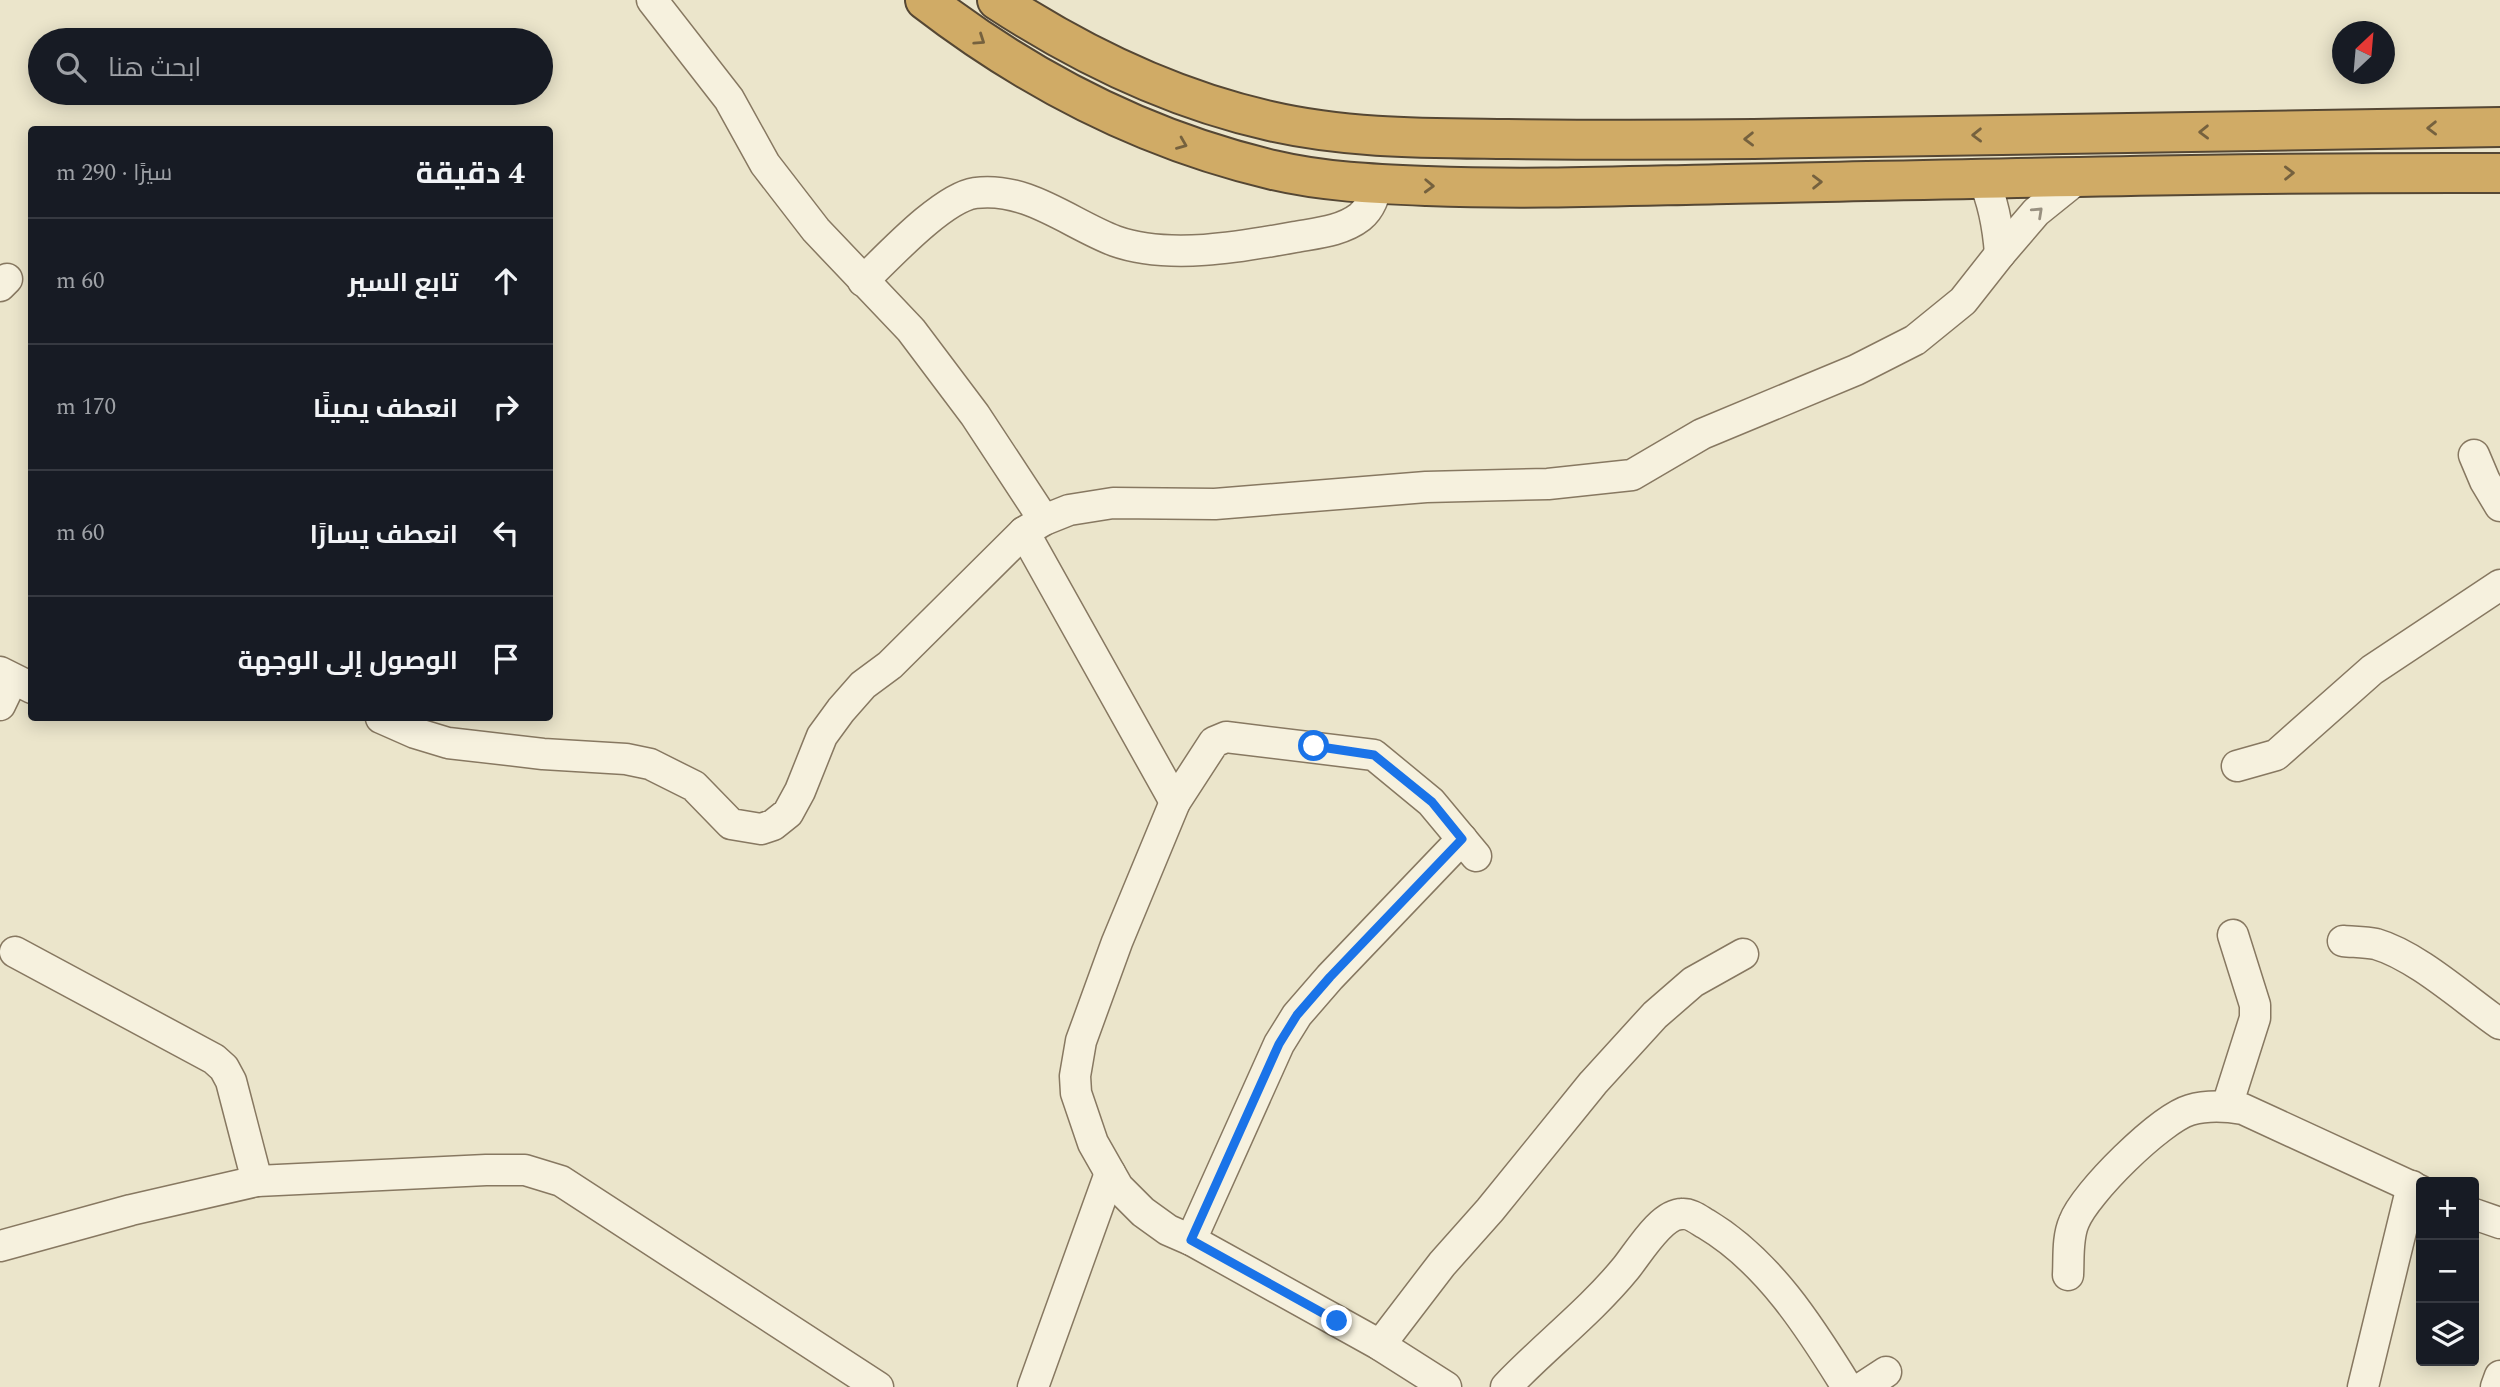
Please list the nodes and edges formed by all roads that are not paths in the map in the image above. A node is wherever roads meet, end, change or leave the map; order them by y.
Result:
1 (652, 0) edge
2 (925, 0) edge
3 (997, 0) edge
4 (2500, 127) edge
5 (1622, 140) junction
6 (2500, 173) edge
7 (2082, 176) junction
8 (1983, 179) junction
9 (1377, 184) junction
10 (1626, 188) junction
11 (2000, 254) junction
12 (863, 281) junction
13 (2474, 455) dead end
14 (2500, 506) edge
15 (1034, 526) junction
16 (2500, 585) edge
17 (388, 721) edge
18 (2237, 766) dead end
19 (1175, 802) junction
20 (2232, 935) dead end
21 (2343, 941) dead end
22 (15, 952) dead end
23 (1743, 954) dead end
24 (2500, 1024) edge
25 (2227, 1106) junction
26 (1110, 1173) junction
27 (257, 1181) junction
28 (2416, 1189) edge
29 (2416, 1193) edge
30 (2479, 1216) edge
31 (2500, 1223) edge
32 (1191, 1240) junction
33 (0, 1246) edge
34 (2068, 1275) dead end
35 (1380, 1345) junction
36 (2500, 1376) edge
37 (878, 1387) edge
38 (1033, 1387) edge
39 (1446, 1387) edge
40 (1506, 1387) edge
41 (1847, 1387) edge
42 (2363, 1387) edge
43 (2496, 1387) edge

1 - 12 street
2 -> 9 highway
3 - 5 highway
4 -> 5 highway
5 - 10 highway
7 -> 6 highway
7 - 8 highway
11 -> 7 street
10 -> 8 highway
8 - 11 street
9 -> 10 highway
9 - 12 street
11 - 15 street
12 - 15 street
13 - 14 street
15 - 17 street
15 - 19 street
16 - 18 street
19 - 26 street
19 - 32 street
20 - 25 street
21 - 24 street
22 - 27 street
23 - 35 street
25 - 28 street
25 - 34 street
26 - 32 street
26 - 38 street
27 - 33 street
27 - 37 street
29 - 42 street
30 - 31 street
32 - 35 street
35 - 39 street
36 - 43 street
40 - 41 street

